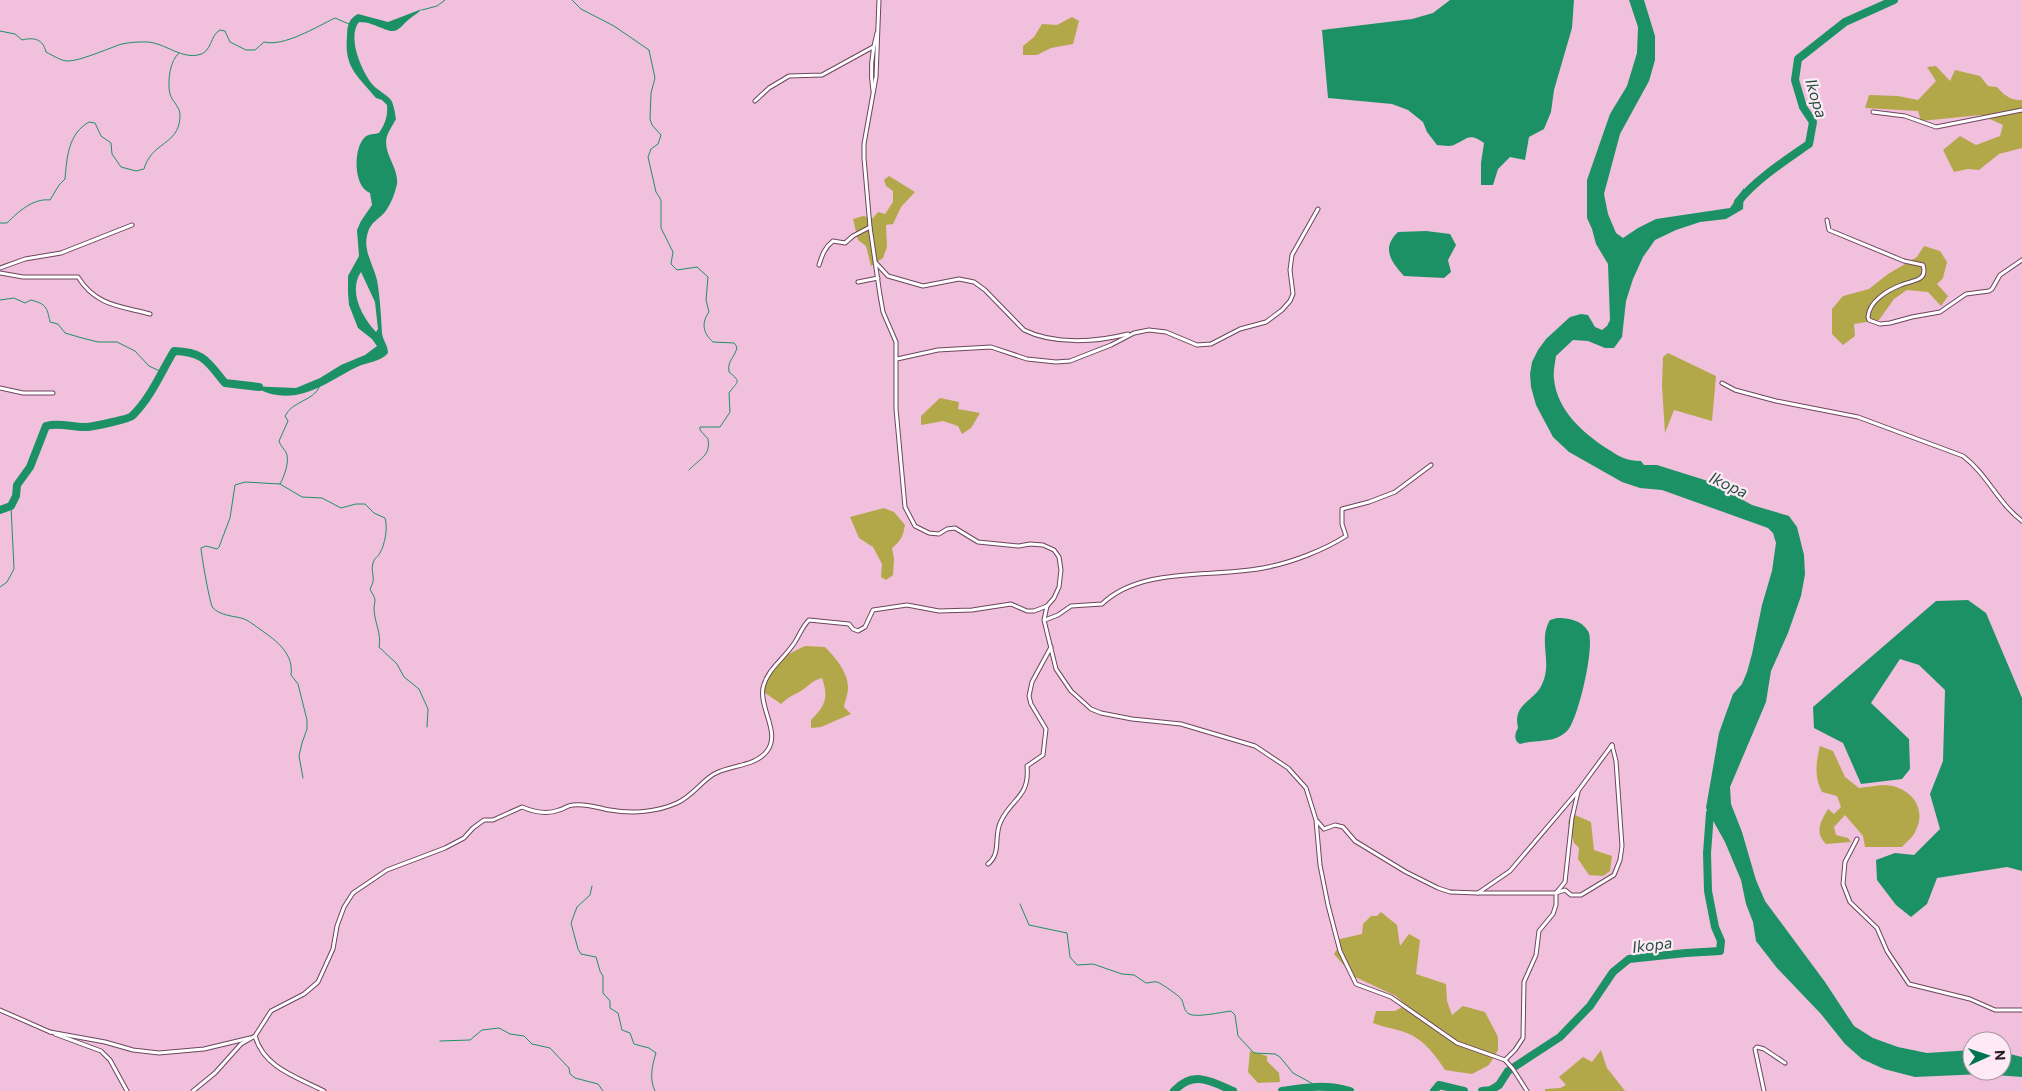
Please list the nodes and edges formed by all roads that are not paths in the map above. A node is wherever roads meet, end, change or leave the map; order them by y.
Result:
1 (879, 0) edge
2 (879, 28) junction
3 (873, 47) junction
4 (874, 94) junction
5 (755, 101) dead end
6 (2022, 110) edge
7 (1873, 112) dead end
8 (1318, 209) dead end
9 (1827, 220) dead end
10 (132, 225) dead end
11 (870, 227) junction
12 (2022, 260) edge
13 (875, 263) junction
14 (819, 264) dead end
15 (0, 268) edge
16 (0, 273) edge
17 (878, 278) junction
18 (858, 282) dead end
19 (150, 314) dead end
20 (1134, 333) junction
21 (898, 359) junction
22 (1722, 384) dead end
23 (0, 388) edge
24 (53, 393) dead end
25 (1431, 465) dead end
26 (2022, 521) edge
27 (1048, 606) junction
28 (1044, 620) junction
29 (1051, 647) junction
30 (1578, 791) junction
31 (1316, 820) junction
32 (1857, 839) dead end
33 (988, 864) dead end
34 (1478, 893) junction
35 (1556, 893) junction
36 (0, 1010) edge
37 (2022, 1010) edge
38 (50, 1032) junction
39 (255, 1036) junction
40 (1504, 1060) junction
41 (1785, 1063) dead end
42 (127, 1091) edge
43 (193, 1091) edge
44 (324, 1091) edge
45 (1528, 1091) edge
46 (1764, 1091) edge

1 - 2 street
2 - 3 street
2 - 4 street
3 - 4 street
3 - 5 street
4 - 11 street
6 - 7 street
8 - 20 street
9 - 12 street
10 - 15 street
11 - 13 street
11 - 14 street
13 - 17 street
13 - 20 street
16 - 19 street
17 - 18 street
17 - 21 street
20 - 21 street
21 - 27 street
22 - 26 street
23 - 24 street
25 - 28 street
27 - 28 street
27 - 39 street
28 - 29 street
29 - 31 street
29 - 33 street
30 - 34 street
30 - 35 street
30 - 35 street
31 - 34 street
31 - 40 street
32 - 37 street
34 - 35 street
35 - 40 street
36 - 38 street
38 - 39 street
38 - 42 street
39 - 43 street
39 - 44 street
40 - 45 street
41 - 46 street

